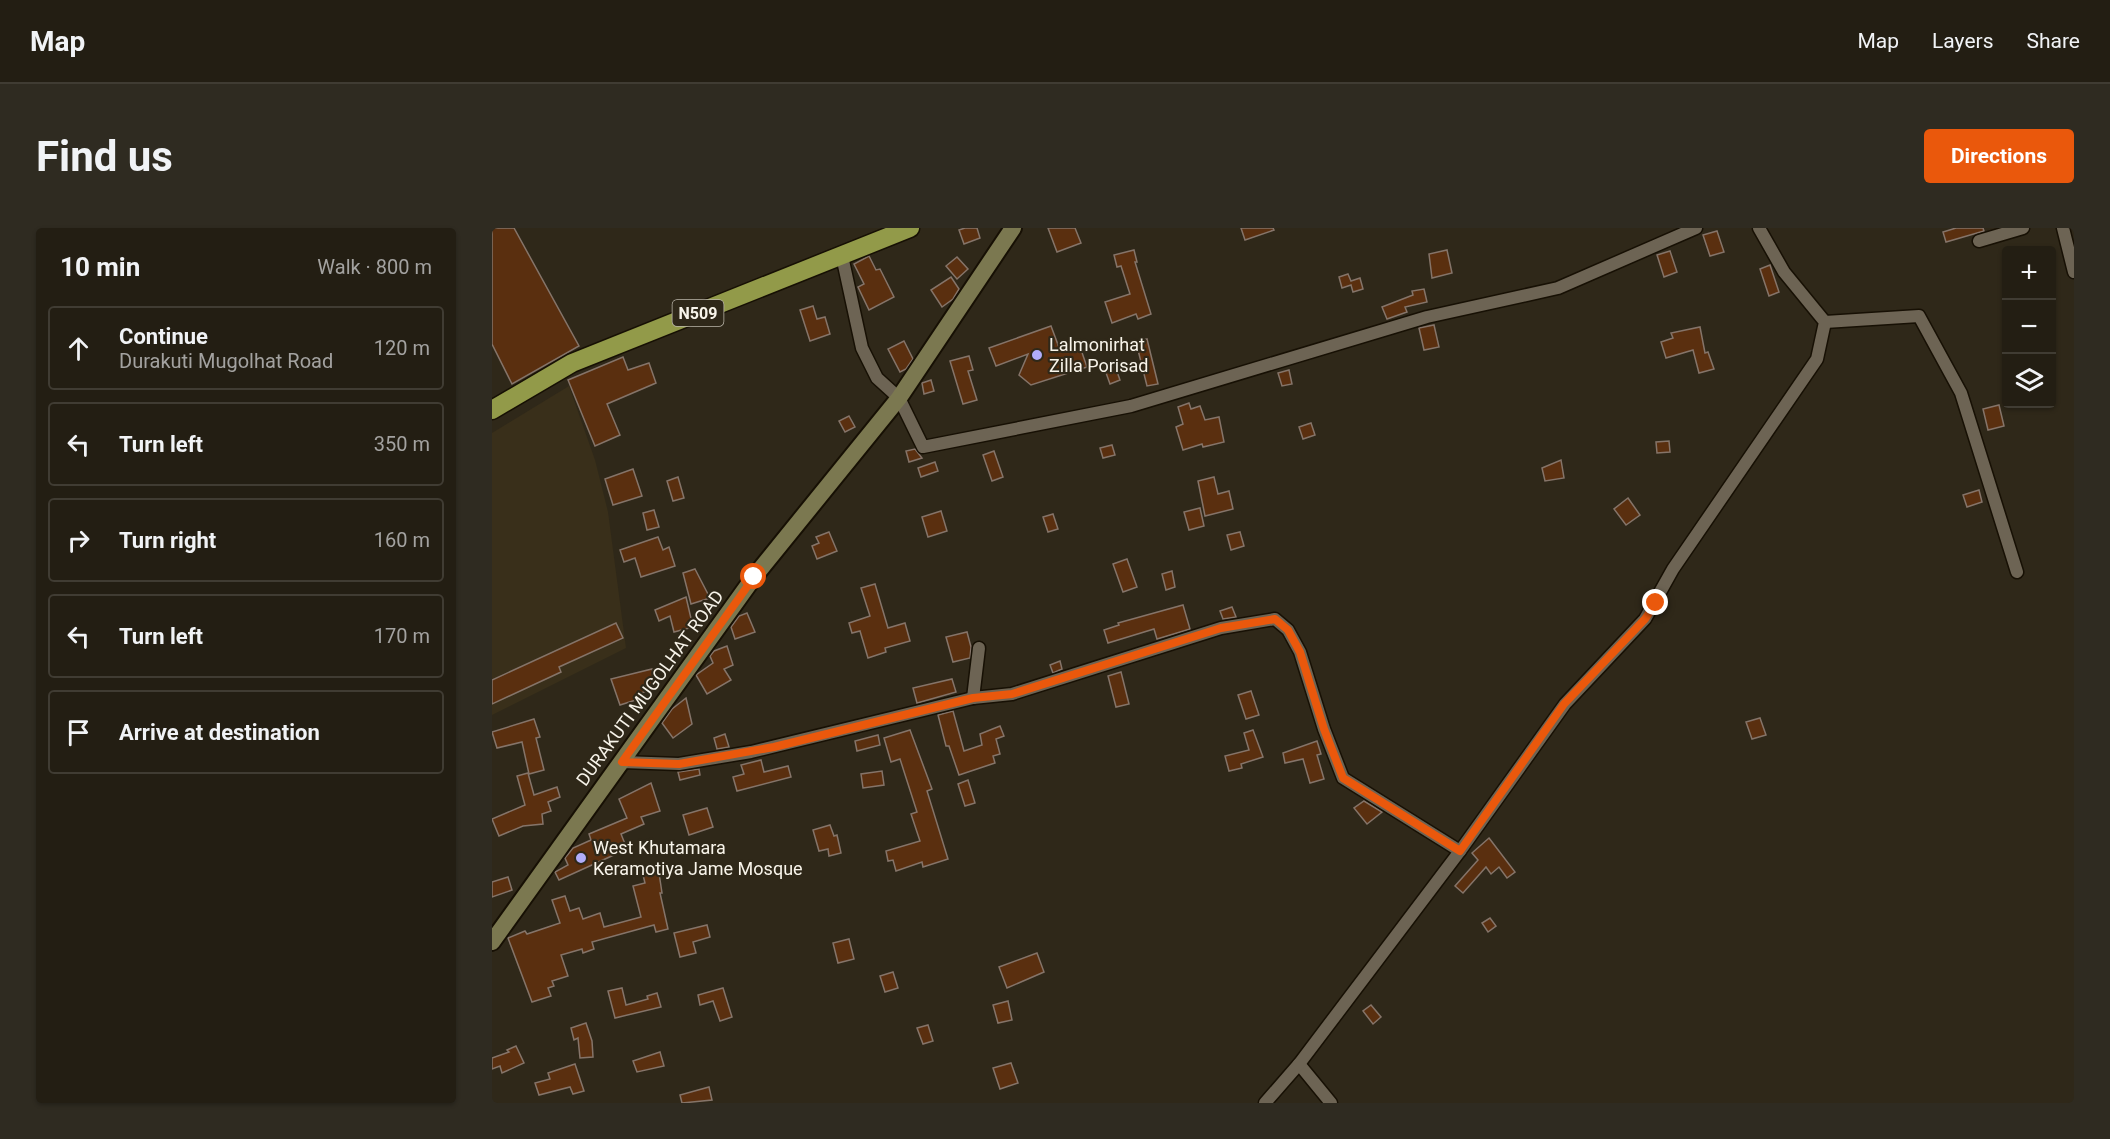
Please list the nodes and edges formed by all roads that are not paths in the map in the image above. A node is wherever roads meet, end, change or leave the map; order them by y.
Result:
1 (910, 228) edge
2 (1013, 228) edge
3 (1696, 228) edge
4 (1758, 228) edge
5 (2023, 228) edge
6 (2063, 228) edge
7 (1979, 241) dead end
8 (842, 256) junction
9 (2074, 272) edge
10 (1825, 322) junction
11 (899, 398) junction
12 (492, 410) edge
13 (2017, 572) dead end
14 (979, 648) dead end
15 (973, 698) junction
16 (622, 762) junction
17 (1460, 851) junction
18 (492, 942) edge
19 (1299, 1064) junction
20 (1265, 1103) edge
21 (1331, 1103) edge

1 - 8 highway, N509
2 - 11 main road, DURAKUTI MUGOLHAT ROAD
3 - 11 street
4 - 10 street
5 - 7 street
6 - 9 street
8 - 11 street
8 - 12 highway, N509
10 - 13 street
10 - 17 street
11 - 16 main road, DURAKUTI MUGOLHAT ROAD
14 - 15 street
15 - 16 street
15 - 17 street
16 - 18 main road, DURAKUTI MUGOLHAT ROAD
17 - 19 street
19 - 20 street
19 - 21 street

